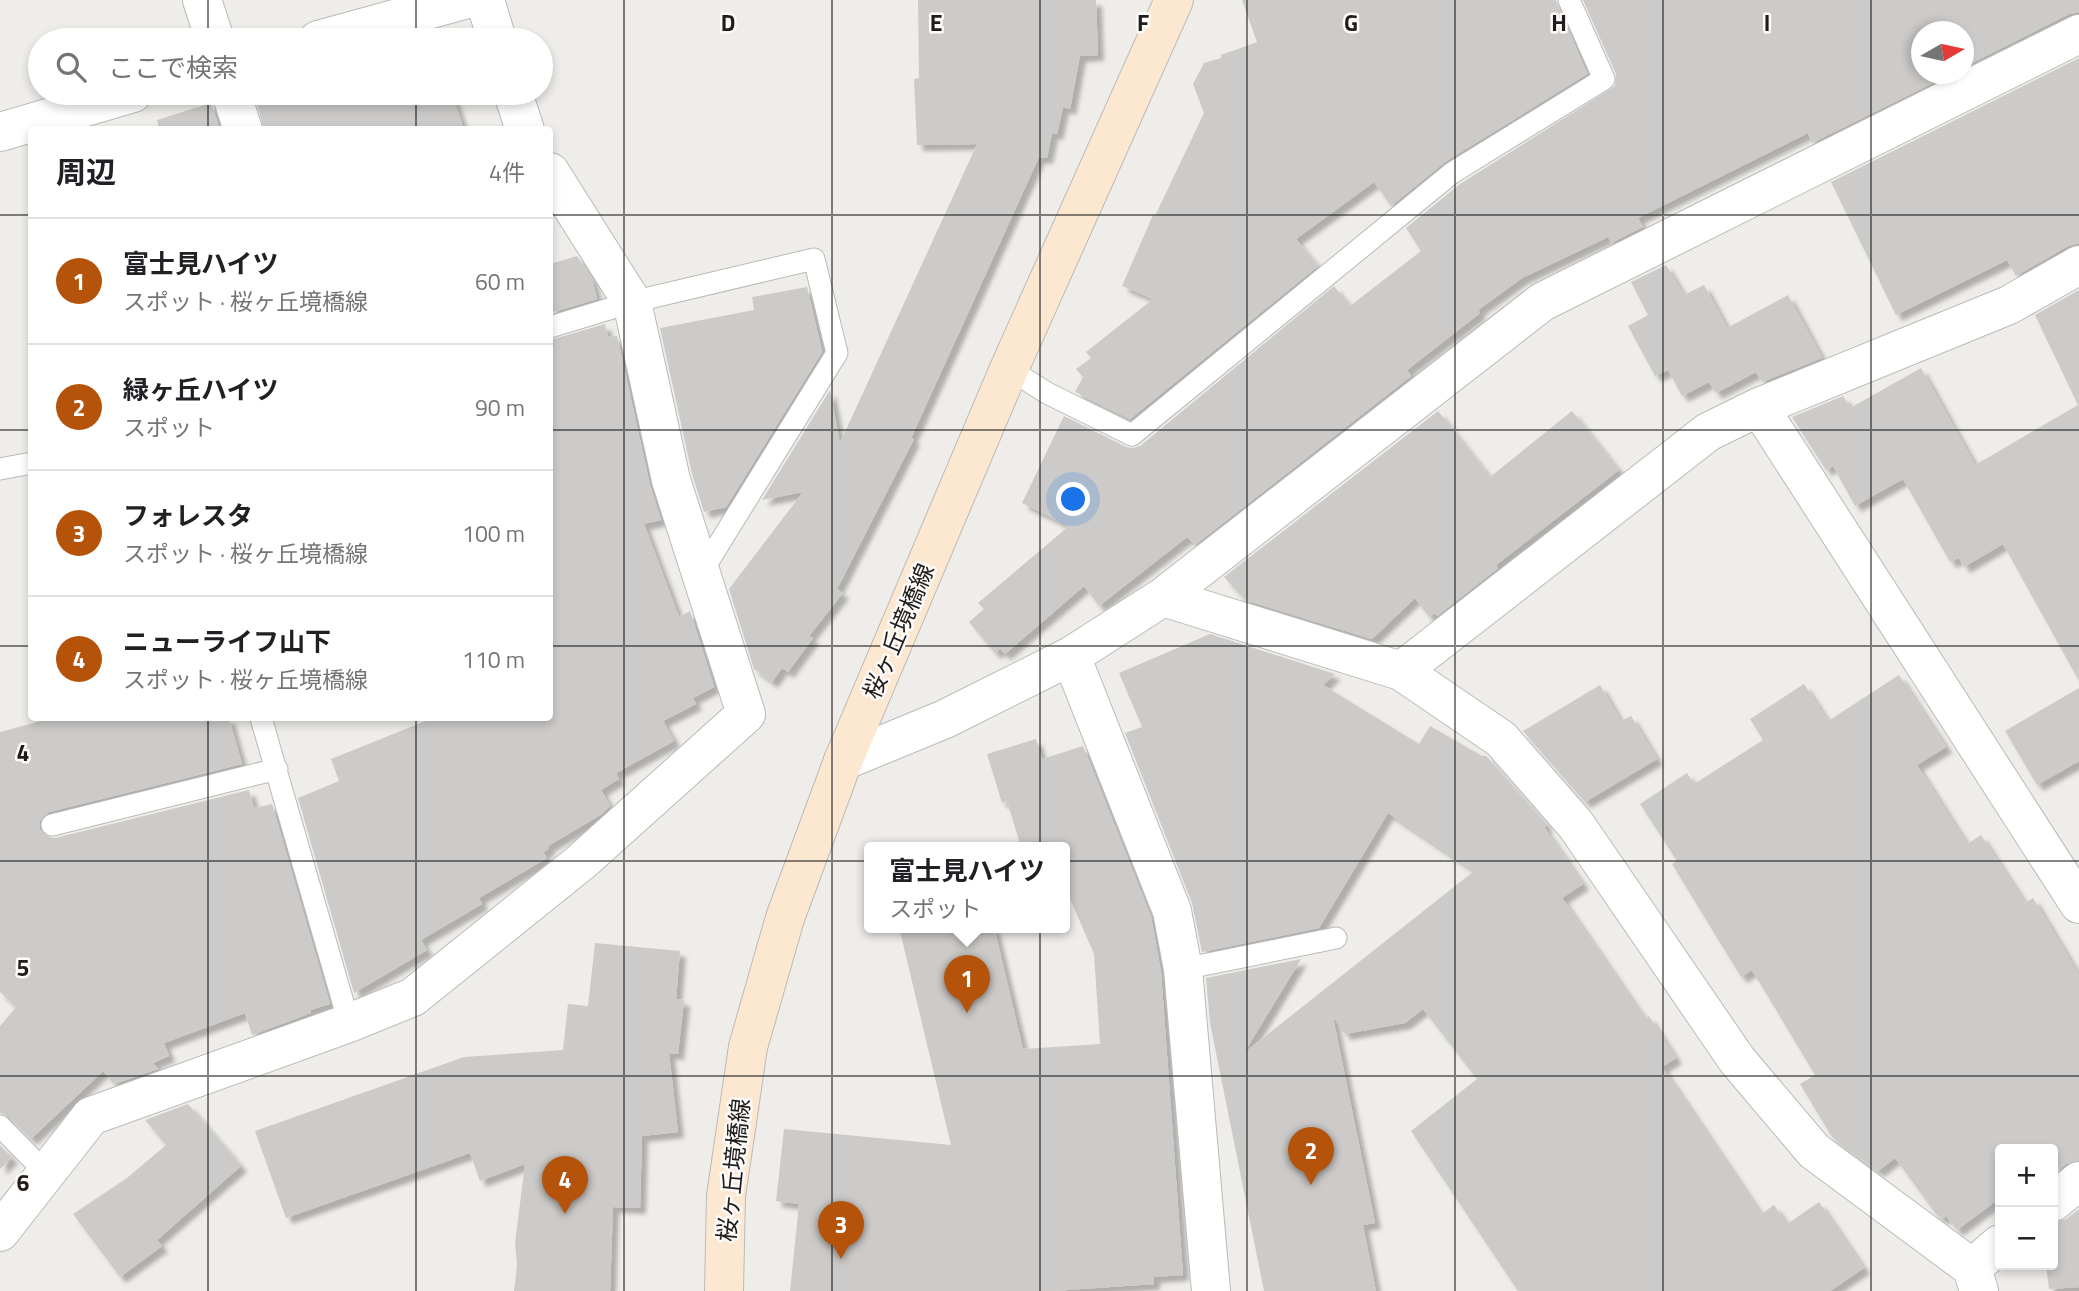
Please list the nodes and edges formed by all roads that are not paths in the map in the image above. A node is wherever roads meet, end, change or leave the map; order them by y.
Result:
1 (202, 0) edge
2 (464, 0) edge
3 (485, 0) edge
4 (1174, 0) edge
5 (1569, 0) edge
6 (211, 28) edge
7 (362, 28) edge
8 (493, 28) edge
9 (2079, 34) edge
10 (92, 105) edge
11 (236, 105) edge
12 (517, 105) edge
13 (242, 126) edge
14 (523, 126) edge
15 (0, 132) edge
16 (553, 177) edge
17 (2079, 265) edge
18 (632, 302) junction
19 (553, 326) edge
20 (1009, 369) junction
21 (1759, 407) junction
22 (28, 464) edge
23 (0, 470) edge
24 (701, 573) junction
25 (1163, 597) junction
26 (1071, 656) junction
27 (1401, 671) junction
28 (262, 721) edge
29 (843, 761) junction
30 (277, 769) junction
31 (52, 825) dead end
32 (2079, 904) edge
33 (1336, 939) dead end
34 (1183, 969) junction
35 (349, 1023) junction
36 (0, 1126) edge
37 (46, 1173) junction
38 (2079, 1181) edge
39 (2058, 1198) edge
40 (0, 1232) edge
41 (1984, 1268) edge
42 (724, 1291) edge
43 (1211, 1291) edge

1 - 6 street
2 - 7 street
3 - 8 street
4 - 20 street, 桜ヶ丘境橋線
5 - 20 lane
9 - 25 street
10 - 15 street
11 - 13 street
12 - 14 street
16 - 18 street
17 - 21 street
18 - 19 lane
18 - 24 street
18 - 24 lane
20 - 29 street, 桜ヶ丘境橋線
21 - 27 street
21 - 32 street
22 - 23 lane
24 - 35 street
25 - 26 street
25 - 27 street
26 - 29 street
26 - 34 street
27 - 41 street
28 - 30 lane
29 - 42 street, 桜ヶ丘境橋線
30 - 31 lane
30 - 35 lane
33 - 34 lane
34 - 43 street
35 - 37 street
36 - 37 lane
37 - 40 street
38 - 39 street

